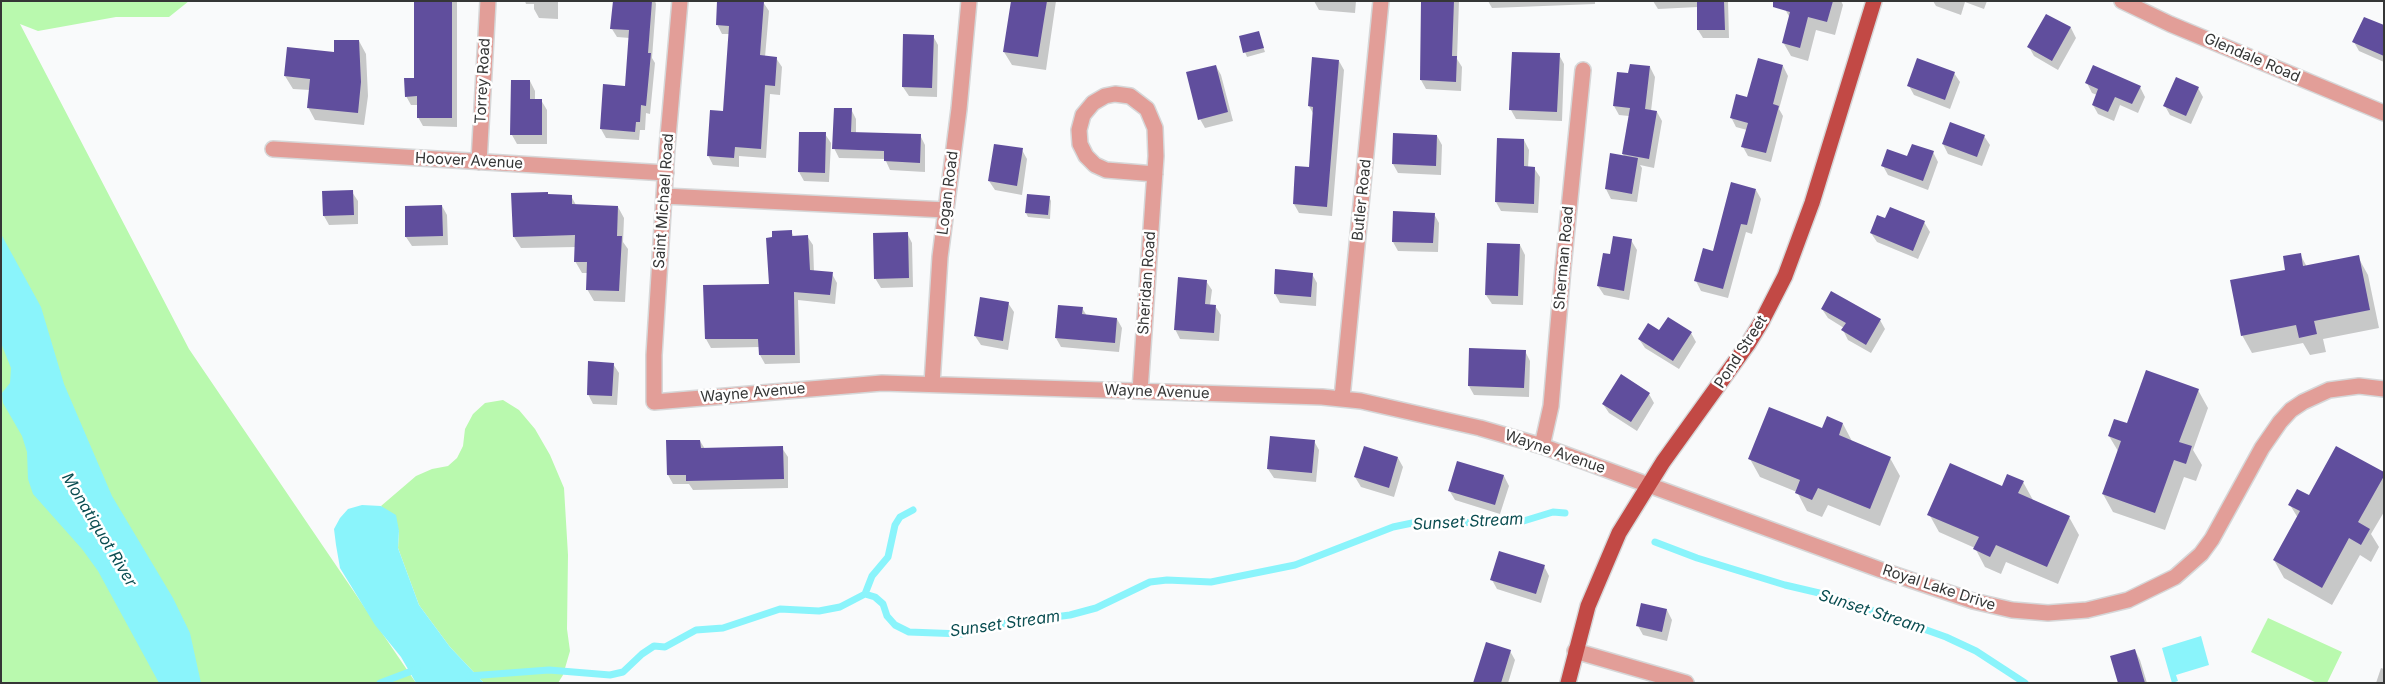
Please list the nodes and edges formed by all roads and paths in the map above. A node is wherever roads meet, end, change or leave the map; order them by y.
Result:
1 (488, 1) edge
2 (680, 1) edge
3 (969, 1) edge
4 (1381, 1) edge
5 (1874, 1) edge
6 (2122, 1) edge
7 (2152, 8) edge
8 (1583, 70) dead end
9 (2384, 113) edge
10 (273, 150) dead end
11 (479, 162) junction
12 (666, 173) junction
13 (1155, 174) junction
14 (664, 196) junction
15 (946, 210) junction
16 (932, 384) junction
17 (2384, 389) edge
18 (1140, 392) junction
19 (1342, 398) junction
20 (654, 402) joint
21 (1542, 446) junction
22 (1648, 484) junction
23 (1575, 651) junction
24 (1568, 683) edge
25 (1686, 683) edge

1 - 11 street, Torrey Road
2 - 12 street, Saint Michael Road
3 - 15 street, Logan Road
4 - 19 street, Butler Road
5 - 22 main road, Pond Street
6 - 7 street, Glendale Road
7 - 9 street, Glendale Road
8 - 21 street, Sherman Road
10 - 11 street, Hoover Avenue
11 - 12 street, Hoover Avenue
12 - 14 street, Saint Michael Road
13 - 13 street, Sheridan Road
13 - 18 street, Sheridan Road
14 - 15 street
14 - 20 street, Saint Michael Road
15 - 16 street, Logan Road
16 - 18 street, Wayne Avenue
16 - 20 street, Wayne Avenue
17 - 22 street, Royal Lake Drive
18 - 19 street, Wayne Avenue
19 - 21 street, Wayne Avenue
21 - 22 street, Wayne Avenue
22 - 23 main road, Pond Street
23 - 24 main road, Pond Street
23 - 25 street

